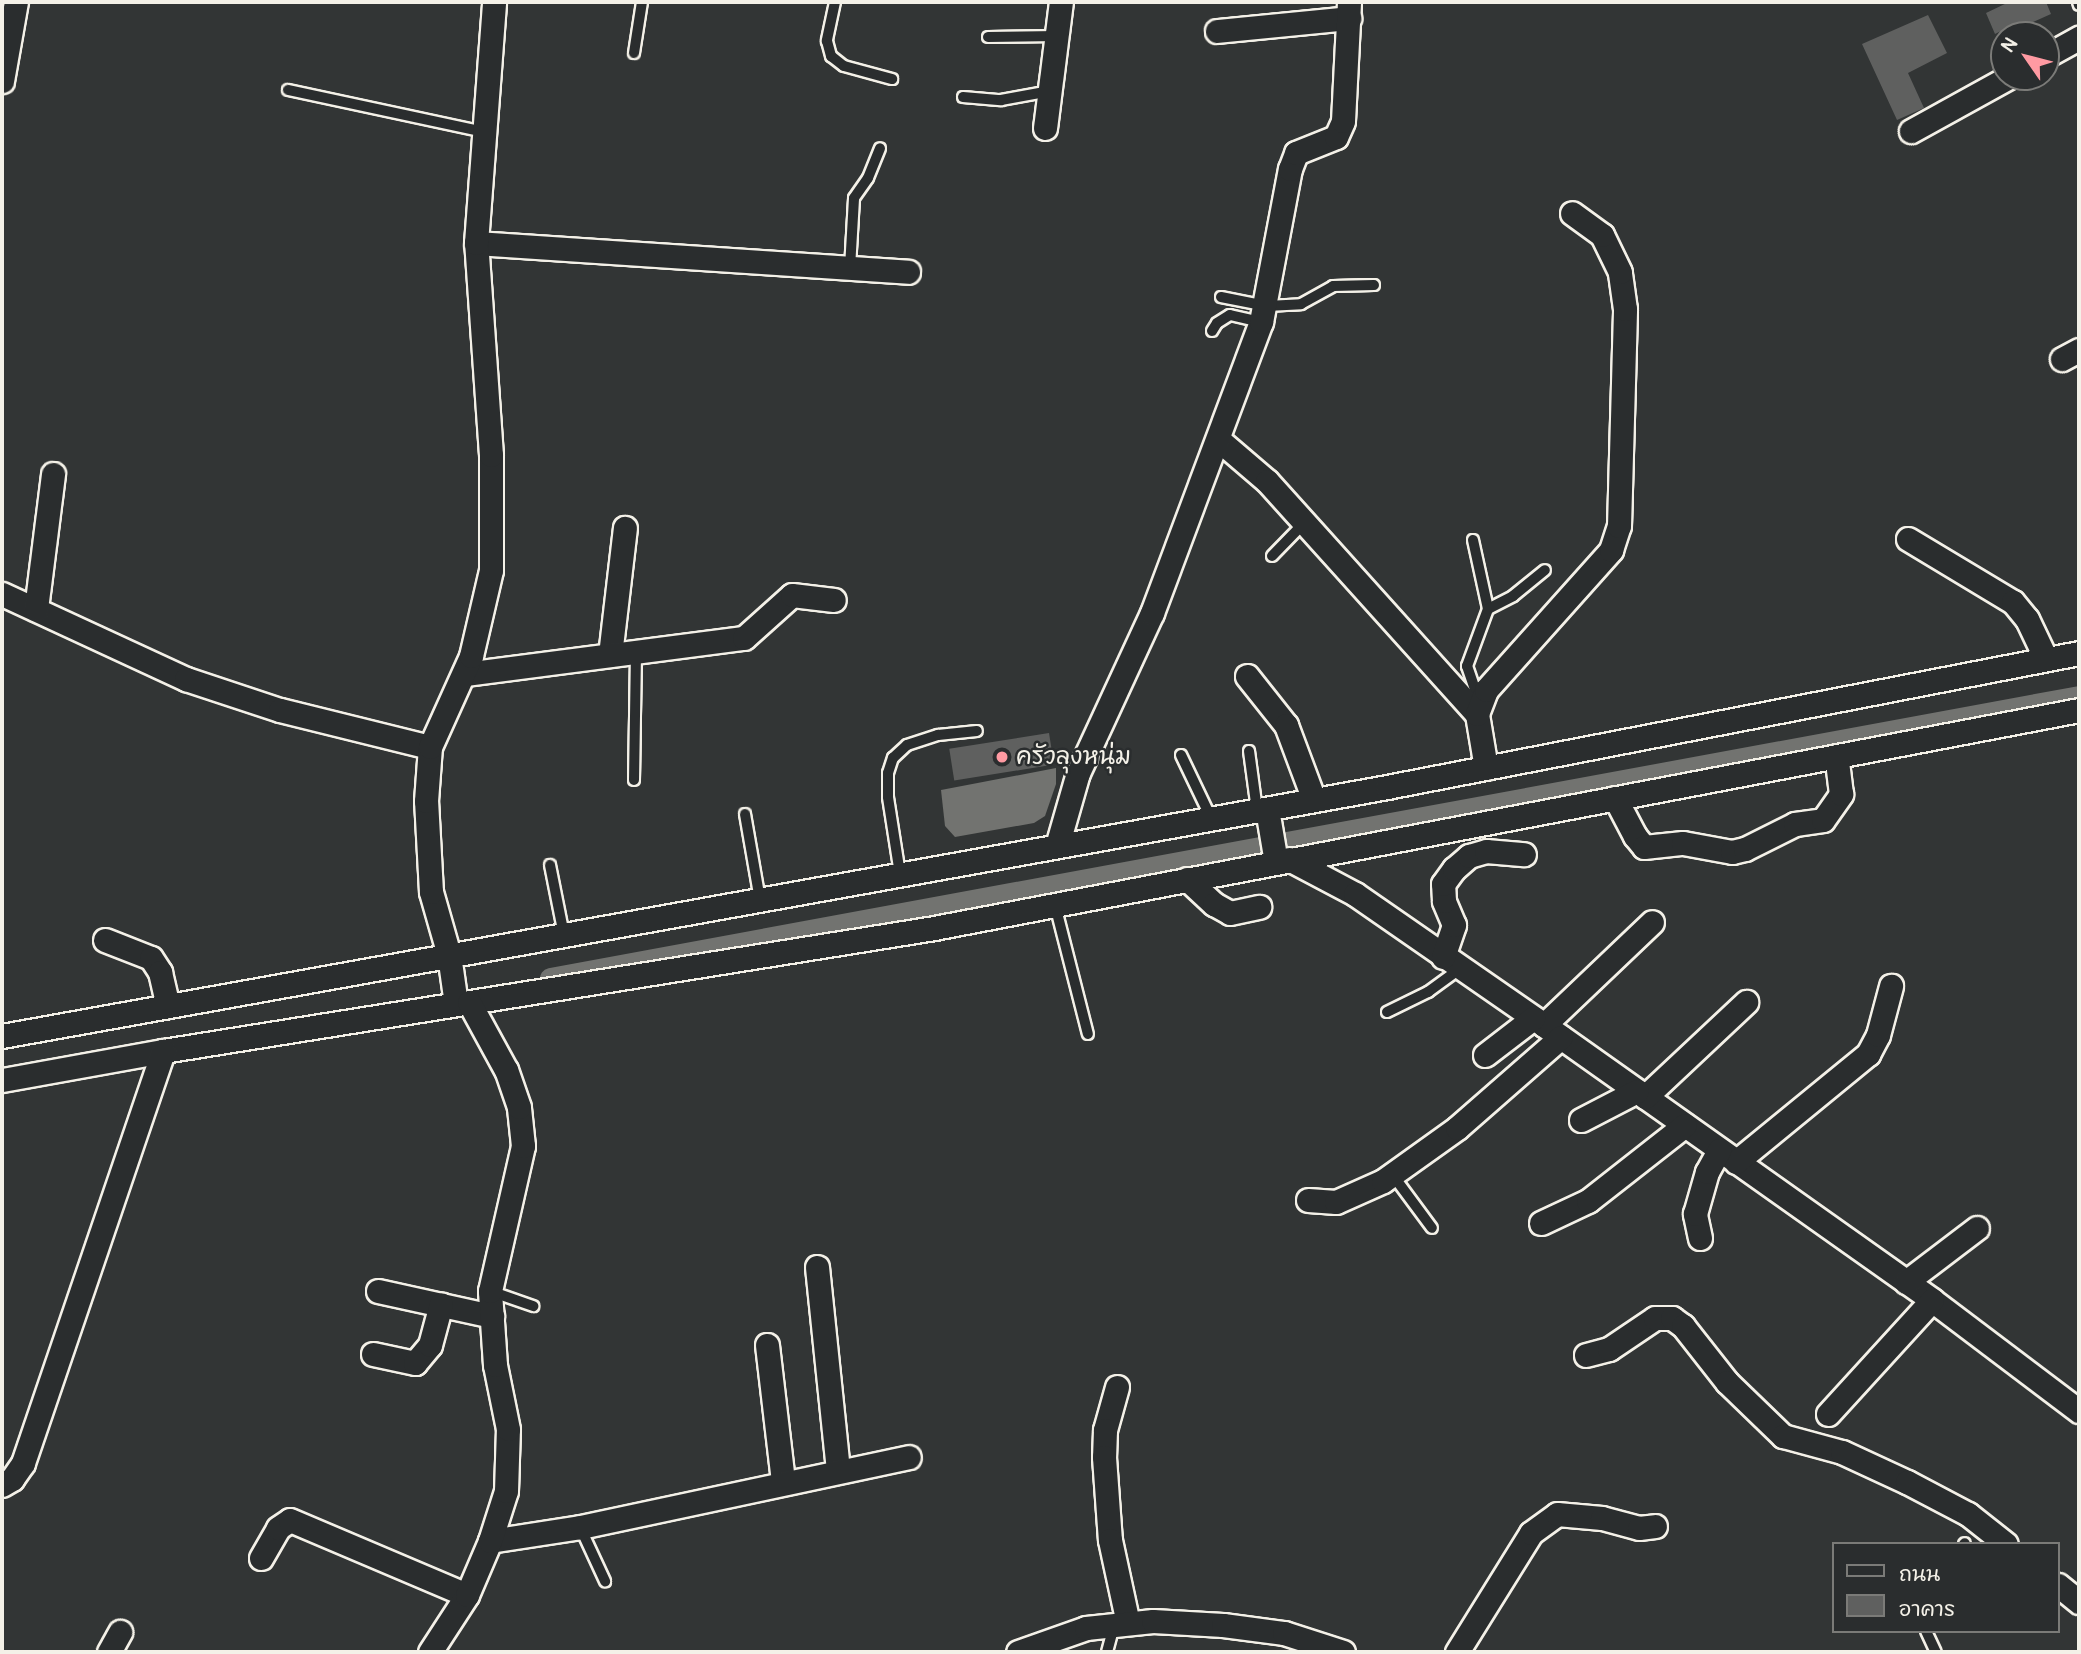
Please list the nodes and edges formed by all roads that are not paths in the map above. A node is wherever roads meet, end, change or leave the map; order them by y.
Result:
1 (494, 2) edge
2 (642, 2) edge
3 (835, 2) edge
4 (1061, 2) edge
5 (11, 10) edge
6 (1349, 10) edge
7 (1217, 31) dead end
8 (1057, 36) junction
9 (988, 37) dead end
10 (2079, 38) edge
11 (2060, 48) edge
12 (634, 53) dead end
13 (892, 79) dead end
14 (2, 81) edge
15 (1990, 87) edge
16 (288, 90) dead end
17 (1050, 91) junction
18 (963, 97) dead end
19 (1045, 128) dead end
20 (1910, 131) dead end
21 (484, 132) junction
22 (880, 148) dead end
23 (1572, 213) dead end
24 (476, 243) junction
25 (850, 268) junction
26 (908, 272) dead end
27 (1374, 285) dead end
28 (1221, 297) dead end
29 (1264, 314) junction
30 (1212, 331) dead end
31 (1219, 440) junction
32 (53, 474) dead end
33 (1303, 524) junction
34 (625, 528) dead end
35 (1908, 539) dead end
36 (1473, 540) dead end
37 (1272, 556) dead end
38 (1545, 570) dead end
39 (2, 594) edge
40 (834, 600) dead end
41 (1488, 608) junction
42 (36, 609) junction
43 (636, 653) junction
44 (2079, 653) edge
45 (610, 655) junction
46 (2046, 659) junction
47 (465, 674) junction
48 (1247, 676) dead end
49 (1479, 708) junction
50 (2079, 710) edge
51 (977, 731) dead end
52 (430, 747) junction
53 (1249, 751) dead end
54 (1181, 755) dead end
55 (1836, 756) junction
56 (1486, 768) junction
57 (634, 780) dead end
58 (1615, 798) junction
59 (1314, 800) junction
60 (745, 814) dead end
61 (1264, 814) junction
62 (1212, 818) junction
63 (1057, 846) junction
64 (1524, 855) dead end
65 (1280, 856) junction
66 (550, 865) dead end
67 (900, 874) junction
68 (1187, 879) junction
69 (760, 900) junction
70 (1055, 905) junction
71 (1259, 907) dead end
72 (1652, 922) dead end
73 (564, 935) junction
74 (105, 940) dead end
75 (449, 960) junction
76 (1452, 963) junction
77 (1891, 986) dead end
78 (460, 1001) junction
79 (1746, 1002) dead end
80 (168, 1006) junction
81 (1387, 1012) dead end
82 (1546, 1027) junction
83 (1088, 1034) dead end
84 (2, 1036) edge
85 (163, 1051) junction
86 (1485, 1055) dead end
87 (2, 1080) edge
88 (1641, 1094) junction
89 (1581, 1120) dead end
90 (1685, 1125) junction
91 (1728, 1156) junction
92 (1392, 1174) junction
93 (1308, 1200) dead end
94 (1541, 1223) dead end
95 (1432, 1228) dead end
96 (1977, 1228) dead end
97 (1700, 1237) dead end
98 (817, 1267) dead end
99 (1906, 1282) junction
100 (379, 1291) dead end
101 (490, 1291) junction
102 (1932, 1300) junction
103 (441, 1304) junction
104 (533, 1306) dead end
105 (492, 1315) junction
106 (767, 1345) dead end
107 (373, 1354) dead end
108 (1586, 1354) dead end
109 (1117, 1387) dead end
110 (2079, 1411) edge
111 (1828, 1414) dead end
112 (909, 1457) dead end
113 (838, 1471) junction
114 (783, 1482) junction
115 (2, 1485) edge
116 (580, 1527) junction
117 (1654, 1527) dead end
118 (490, 1541) junction
119 (2004, 1542) edge
120 (261, 1558) dead end
121 (605, 1581) dead end
122 (2060, 1587) edge
123 (467, 1595) junction
124 (2079, 1602) edge
125 (1121, 1624) junction
126 (1927, 1633) edge
127 (430, 1652) edge
128 (1018, 1652) edge
129 (1107, 1652) edge
130 (1343, 1652) edge
131 (1457, 1652) edge
132 (1936, 1652) edge

1 - 21 street
2 - 12 lane
3 - 13 lane
4 - 8 street
5 - 14 street
6 - 7 street
6 - 29 street
8 - 9 lane
8 - 17 street
10 - 11 street
15 - 20 street
16 - 21 lane
17 - 18 lane
17 - 19 street
21 - 24 street
22 - 25 lane
23 - 49 street
24 - 25 street
24 - 47 street
25 - 26 street
27 - 29 lane
28 - 29 lane
29 - 30 lane
29 - 31 street
31 - 33 street
31 - 63 street
32 - 42 street
33 - 37 lane
33 - 49 street
34 - 45 street
35 - 46 street
36 - 41 lane
38 - 41 lane
39 - 42 street
40 - 43 street
41 - 49 lane
42 - 52 street
43 - 45 street
43 - 57 lane
44 - 46 street
45 - 47 street
46 - 56 street
47 - 52 street
48 - 59 street
49 - 56 street
50 - 55 street
51 - 67 lane
52 - 75 street
53 - 61 lane
54 - 62 lane
55 - 58 street
55 - 58 street
56 - 59 street
58 - 65 street
59 - 61 street
60 - 69 lane
61 - 62 street
61 - 65 street
62 - 63 street
63 - 67 street
64 - 76 street
65 - 68 street
65 - 76 street
66 - 73 lane
67 - 69 street
68 - 70 street
68 - 71 street
69 - 73 street
70 - 78 street
70 - 83 lane
72 - 82 street
73 - 75 street
74 - 80 street
75 - 78 street
75 - 80 street
76 - 81 lane
76 - 82 street
77 - 91 street
78 - 85 street
78 - 101 street
79 - 88 street
80 - 84 street
82 - 86 street
82 - 88 street
82 - 92 street
85 - 87 street
85 - 115 street
88 - 89 street
88 - 90 street
90 - 91 street
90 - 94 street
91 - 97 street
91 - 99 street
92 - 93 street
92 - 95 lane
96 - 99 street
98 - 113 street
99 - 102 street
100 - 103 street
101 - 104 lane
101 - 105 street
102 - 110 street
102 - 111 street
103 - 105 street
103 - 107 street
105 - 118 street
106 - 114 street
108 - 119 street
109 - 125 street
112 - 113 street
113 - 114 street
114 - 116 street
116 - 118 street
116 - 121 lane
117 - 131 street
118 - 123 street
120 - 123 street
122 - 124 street
123 - 127 street
125 - 128 street
125 - 129 lane
125 - 130 street
126 - 132 lane

